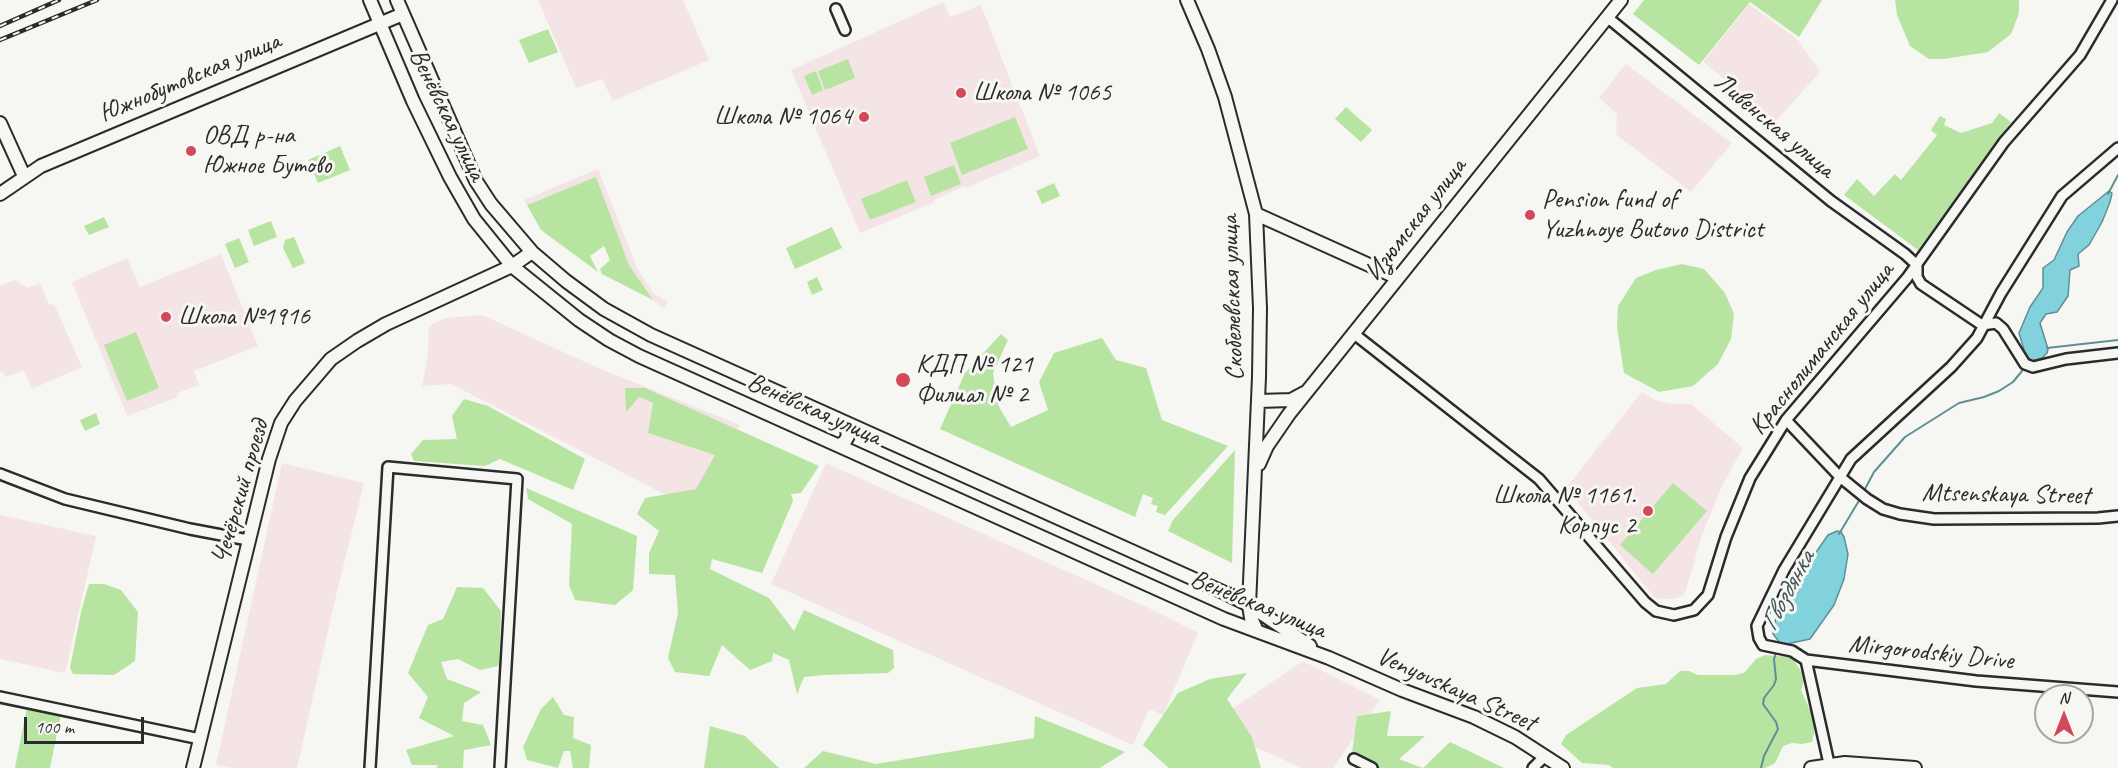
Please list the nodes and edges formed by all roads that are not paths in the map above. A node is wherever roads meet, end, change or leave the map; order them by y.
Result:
1 (370, 0) edge
2 (397, 0) edge
3 (1187, 0) edge
4 (2112, 0) edge
5 (1616, 2) edge
6 (836, 9) dead end
7 (403, 14) junction
8 (1607, 17) junction
9 (380, 23) junction
10 (845, 30) dead end
11 (0, 123) edge
12 (2118, 148) edge
13 (24, 176) junction
14 (0, 194) edge
15 (1256, 214) junction
16 (532, 252) junction
17 (1917, 265) junction
18 (512, 266) junction
19 (1398, 278) junction
20 (1982, 325) junction
21 (1353, 333) junction
22 (2118, 353) edge
23 (1306, 392) junction
24 (1259, 401) junction
25 (1786, 420) junction
26 (846, 423) junction
27 (838, 445) junction
28 (905, 449) junction
29 (894, 471) junction
30 (1256, 473) junction
31 (0, 474) edge
32 (1840, 477) junction
33 (2118, 516) edge
34 (248, 540) junction
35 (1251, 575) junction
36 (1225, 593) junction
37 (1249, 605) junction
38 (1224, 619) junction
39 (1257, 631) junction
40 (1329, 658) junction
41 (1806, 660) junction
42 (2118, 692) edge
43 (0, 697) edge
44 (200, 739) junction
45 (1545, 756) junction
46 (1354, 759) dead end
47 (1830, 766) edge
48 (193, 768) edge
49 (370, 768) edge
50 (500, 768) edge
51 (1372, 768) edge
52 (1533, 768) edge
53 (1563, 768) edge
54 (1811, 768) edge
55 (1915, 768) edge

1 - 9 street, Венёвская улица
2 - 7 street, Венёвская улица
3 - 15 street, Скобелевская улица
4 - 17 street, Краснолиманская улица
5 - 8 street, Изюмская улица
6 - 10 street
7 - 9 street, Южнобутовская улица
7 - 16 street, Венёвская улица
8 - 17 street, Ливенская улица
8 - 19 street, Изюмская улица
9 - 13 street, Южнобутовская улица
9 - 18 street, Венёвская улица
11 - 13 street
12 - 20 street
13 - 14 street, Южнобутовская улица
15 - 19 street
15 - 24 street, Скобелевская улица
16 - 18 street, Чечёрский проезд
16 - 26 street, Венёвская улица
17 - 20 street
17 - 25 street, Краснолиманская улица
18 - 27 street, Венёвская улица
18 - 34 street, Чечёрский проезд
19 - 21 street, Изюмская улица
20 - 22 street
20 - 32 street
21 - 23 street, Изюмская улица
21 - 25 street, Краснолиманская улица
23 - 24 street
23 - 30 street, Изюмская улица
24 - 30 street, Скобелевская улица
25 - 32 street, Mtsenskaya Street
26 - 27 street
26 - 28 street, Венёвская улица
27 - 29 street, Венёвская улица
28 - 29 street
28 - 36 street, Венёвская улица
29 - 38 street, Венёвская улица
30 - 35 street, Скобелевская улица
31 - 34 street
32 - 33 street, Mtsenskaya Street
32 - 41 street, Mirgorodskiy Drive
34 - 44 street, Чечёрский проезд
35 - 36 street
35 - 37 street, Скобелевская улица
36 - 37 street, Венёвская улица
37 - 38 street
37 - 39 street
37 - 40 street, Венёвская улица
38 - 39 street, Венёвская улица
39 - 40 street, Венёвская улица
40 - 45 street, Venyovskaya Street
41 - 42 street, Mirgorodskiy Drive
41 - 47 street
43 - 44 street
44 - 48 street, Чечёрский проезд
45 - 52 street
45 - 53 street, Venyovskaya Street
46 - 51 street
47 - 54 street
47 - 55 street
49 - 50 street

